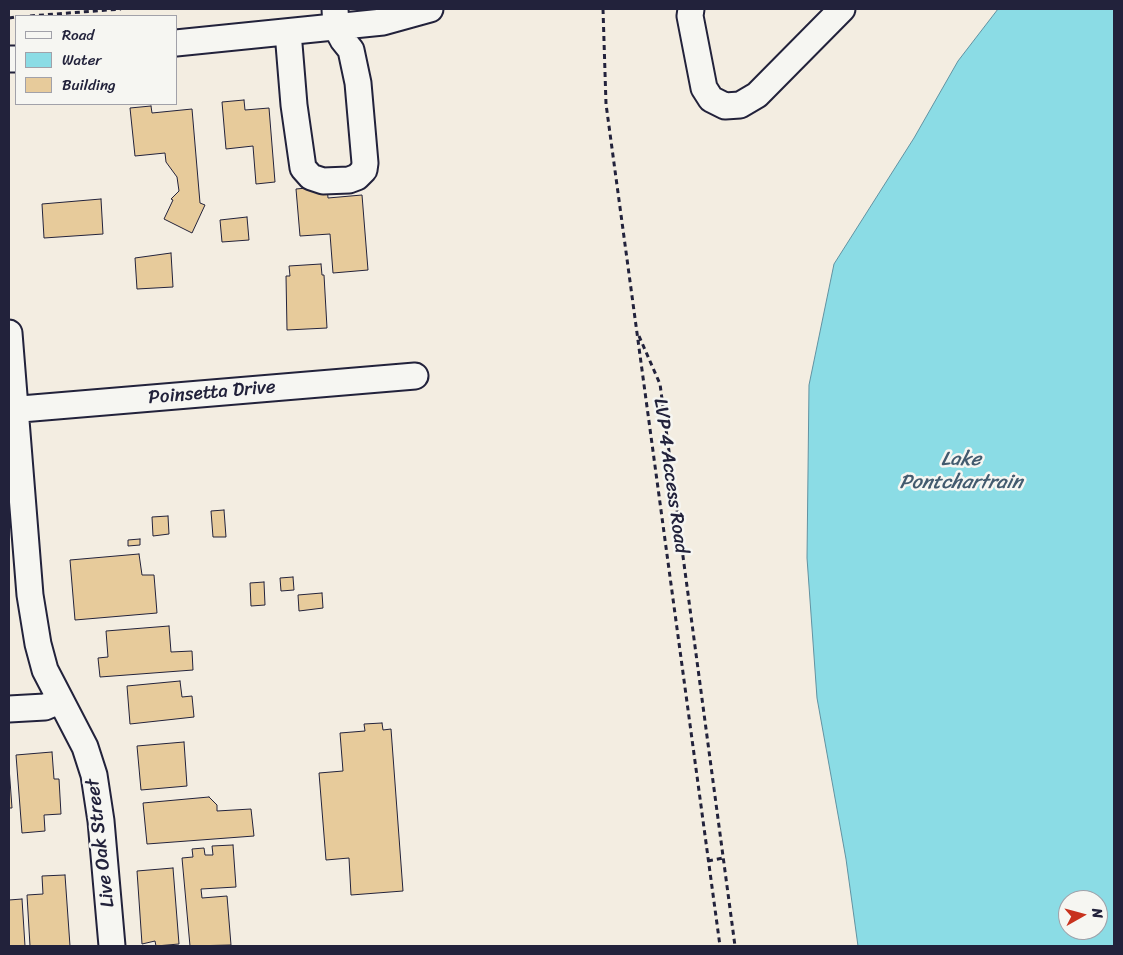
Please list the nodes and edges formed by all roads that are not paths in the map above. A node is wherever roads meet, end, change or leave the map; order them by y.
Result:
1 (430, 9) edge
2 (690, 9) edge
3 (842, 9) edge
4 (336, 18) edge
5 (288, 32) junction
6 (178, 43) edge
7 (9, 333) edge
8 (415, 376) dead end
9 (12, 410) edge
10 (59, 701) junction
11 (9, 709) edge
12 (112, 946) edge

1 - 4 street
2 - 3 street
4 - 5 street
4 - 5 street
5 - 6 street
7 - 9 street, Live Oak Street
8 - 9 street, Poinsetta Drive
9 - 10 street, Live Oak Street
10 - 11 street
10 - 12 street, Live Oak Street

